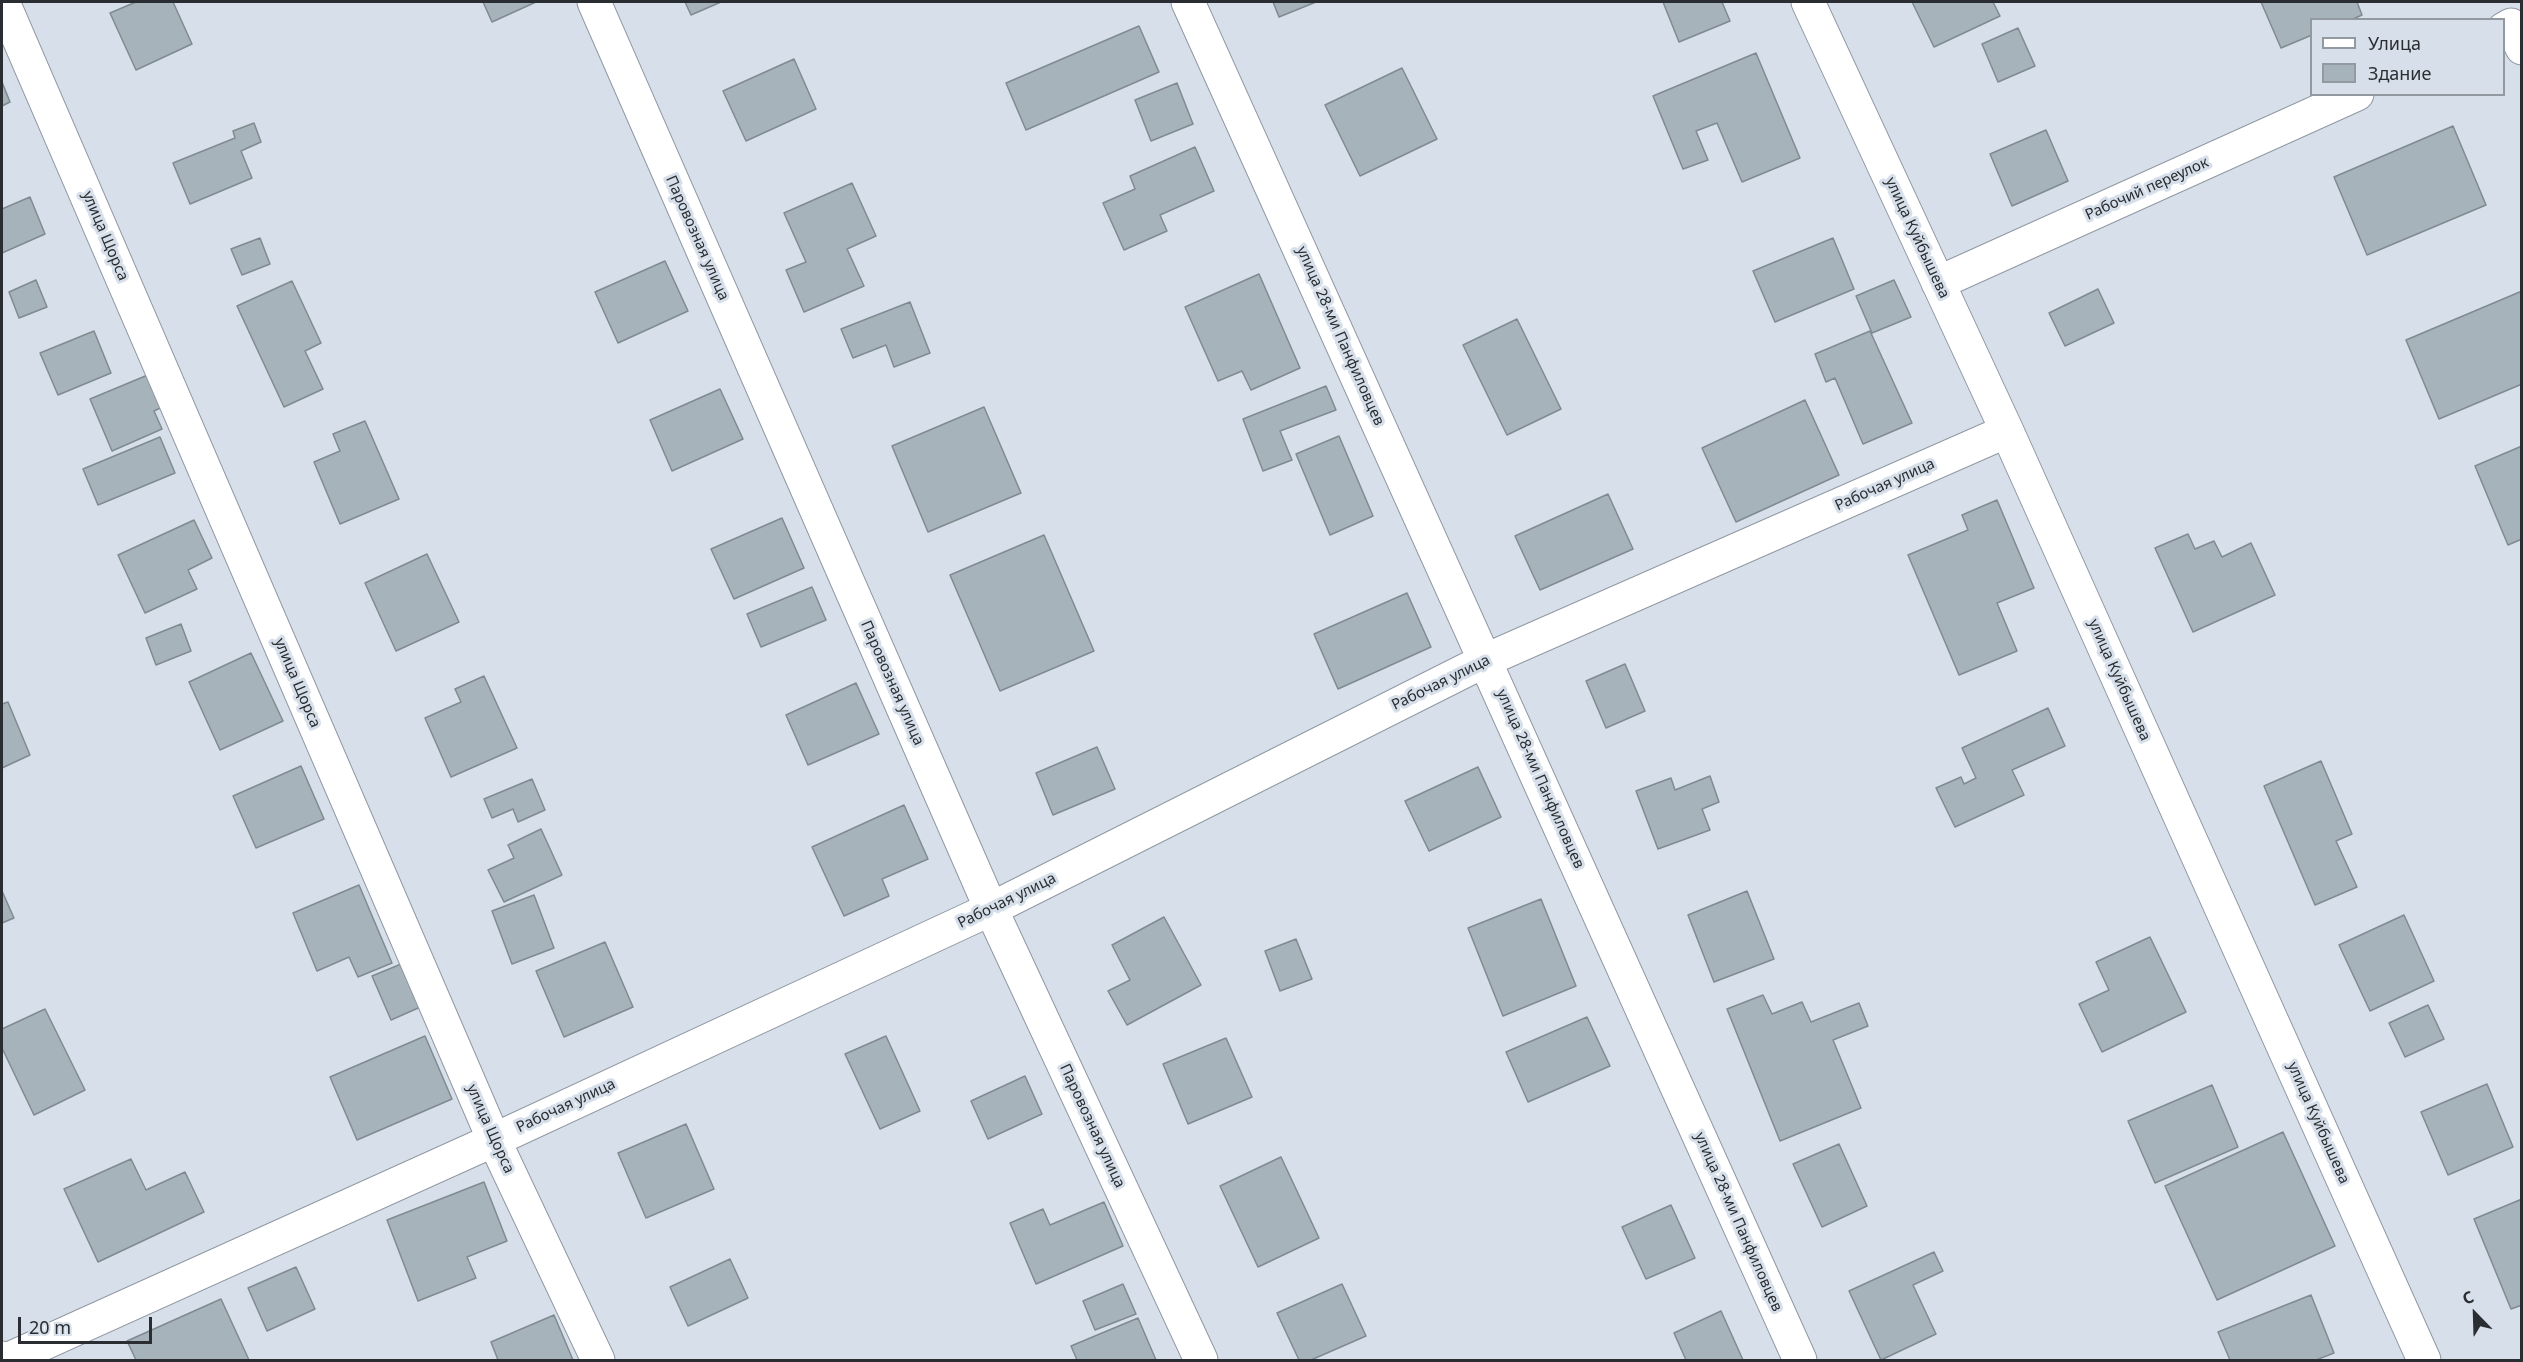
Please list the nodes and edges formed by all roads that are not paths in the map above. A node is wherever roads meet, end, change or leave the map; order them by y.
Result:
1 (3, 2) edge
2 (594, 2) edge
3 (1188, 2) edge
4 (1808, 2) edge
5 (2353, 96) edge
6 (1938, 283) junction
7 (2007, 431) junction
8 (1486, 660) junction
9 (991, 909) junction
10 (494, 1140) junction
11 (5, 1355) edge
12 (598, 1360) edge
13 (1201, 1360) edge
14 (1800, 1360) edge
15 (2424, 1360) edge

1 - 10 street, улица Щорса
2 - 9 street, Паровозная улица
3 - 8 street, улица 28-ми Панфиловцев
4 - 6 street, улица Куйбышева
5 - 6 street, Рабочий переулок
6 - 7 street, улица Куйбышева
7 - 8 street, Рабочая улица
7 - 15 street, улица Куйбышева
8 - 9 street, Рабочая улица
8 - 14 street, улица 28-ми Панфиловцев
9 - 10 street, Рабочая улица
9 - 13 street, Паровозная улица
10 - 11 street, Рабочая улица
10 - 12 street, улица Щорса

